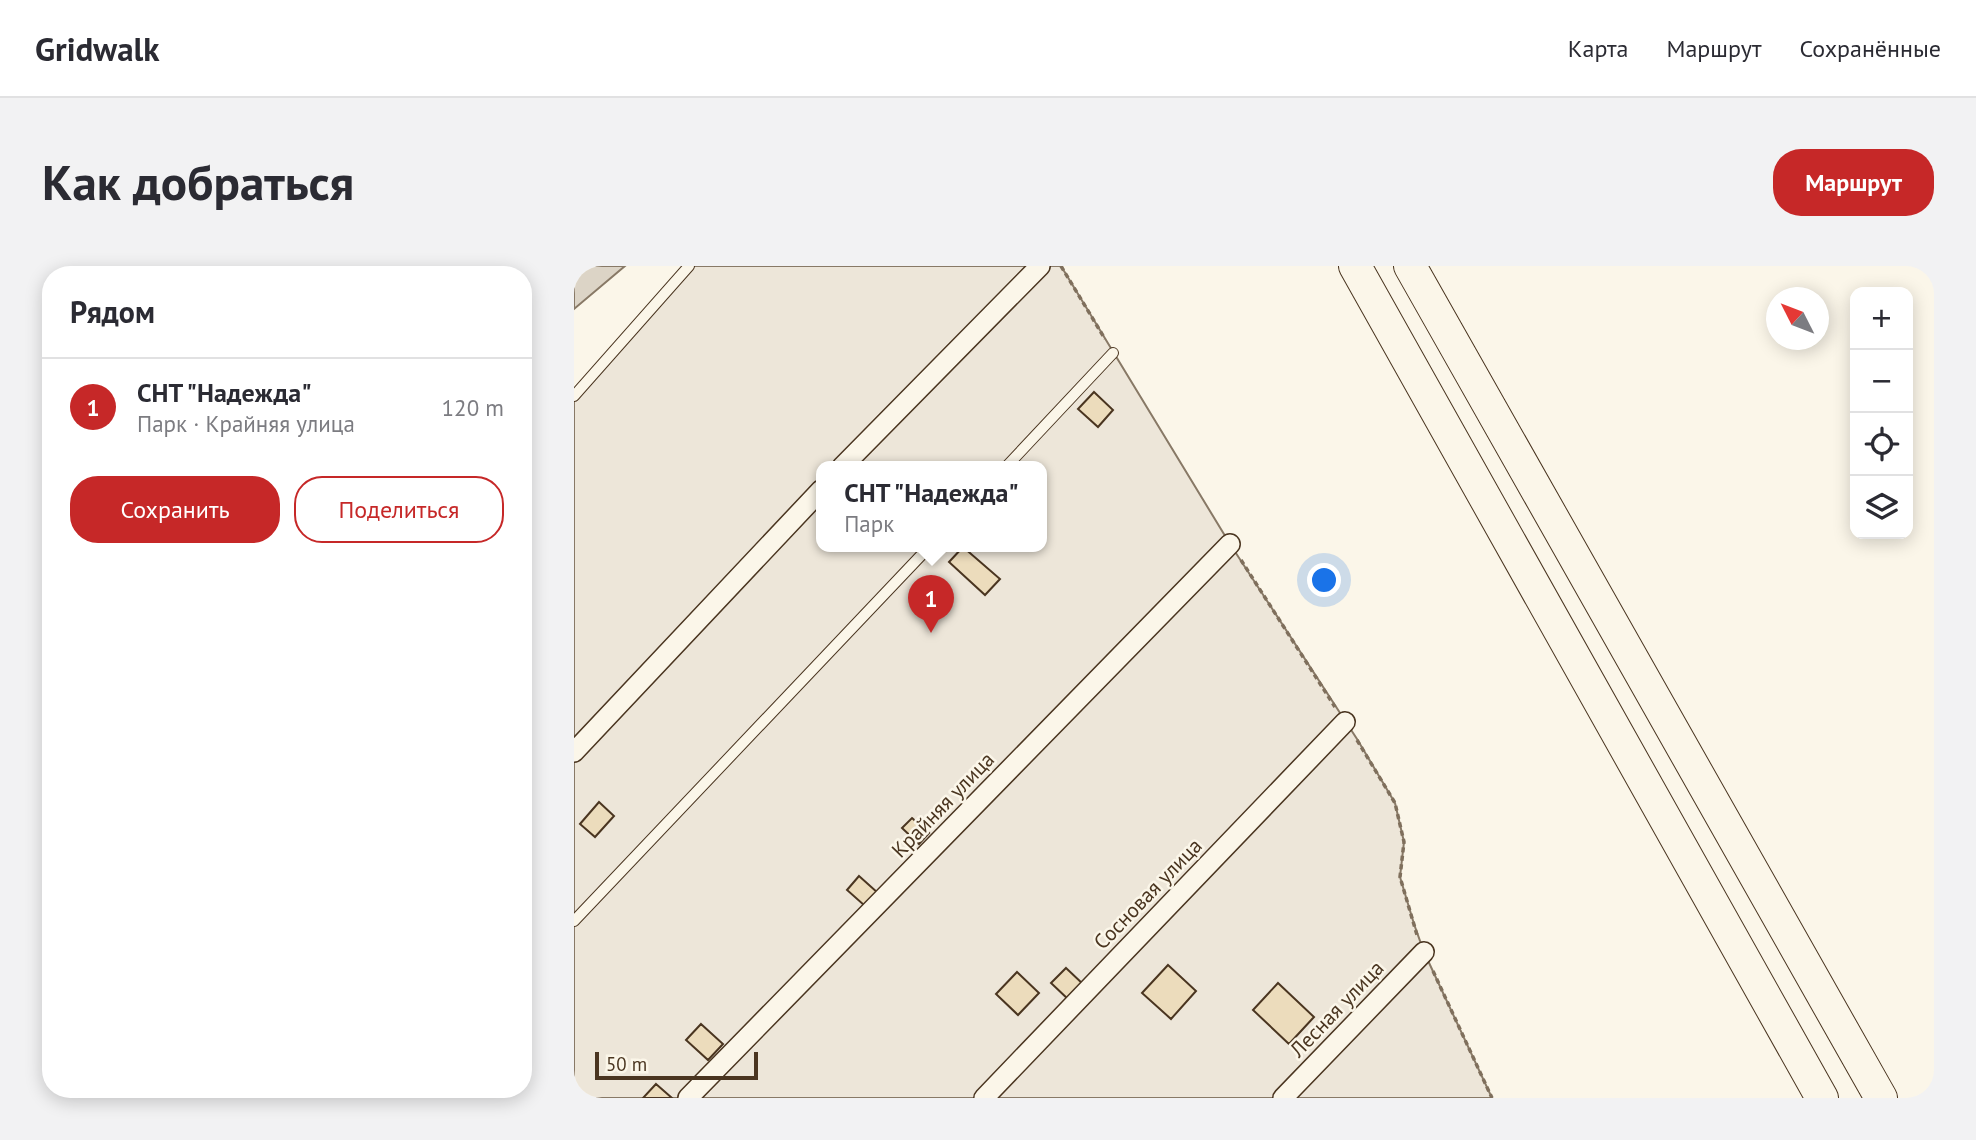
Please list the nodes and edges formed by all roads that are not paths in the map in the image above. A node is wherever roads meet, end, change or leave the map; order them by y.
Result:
1 (689, 266) edge
2 (1040, 266) edge
3 (1355, 266) edge
4 (1410, 266) edge
5 (1114, 353) road end
6 (574, 396) edge
7 (848, 461) edge
8 (1012, 461) edge
9 (816, 495) edge
10 (1230, 544) road end
11 (924, 552) edge
12 (1345, 722) road end
13 (574, 752) edge
14 (574, 922) edge
15 (1424, 952) road end
16 (688, 1098) edge
17 (984, 1098) edge
18 (1283, 1098) edge
19 (1822, 1098) edge
20 (1881, 1098) edge

1 - 6 lane
2 - 7 street
3 - 19 main road
4 - 20 main road
5 - 8 lane
9 - 13 street
10 - 16 street, Крайняя улица
11 - 14 lane
12 - 17 street, Сосновая улица
15 - 18 street, Лесная улица

